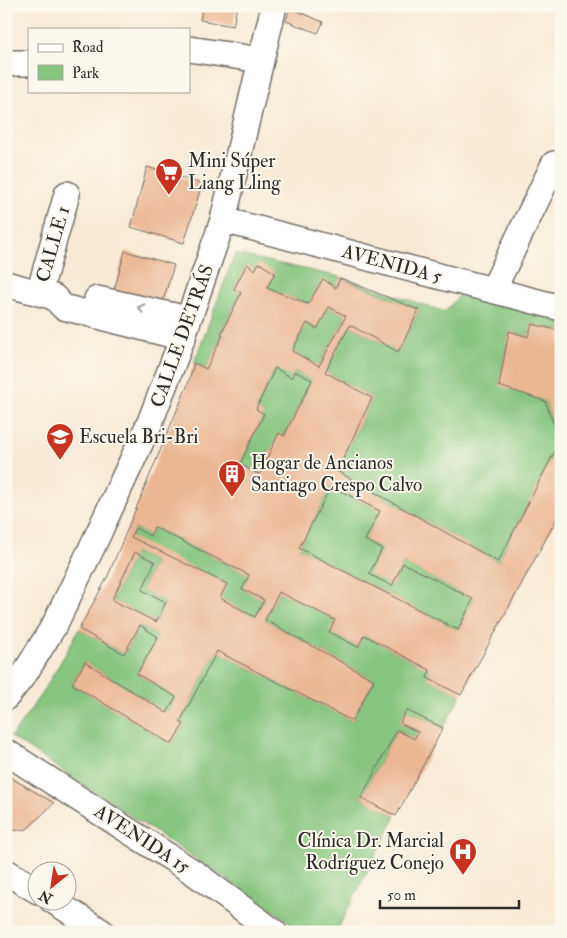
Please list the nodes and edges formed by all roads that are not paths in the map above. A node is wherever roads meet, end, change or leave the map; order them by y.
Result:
1 (274, 6) edge
2 (190, 49) edge
3 (261, 60) junction
4 (6, 63) edge
5 (28, 63) edge
6 (554, 164) dead end
7 (67, 194) dead end
8 (223, 220) junction
9 (6, 284) edge
10 (493, 290) junction
11 (46, 295) junction
12 (561, 308) edge
13 (186, 328) junction
14 (6, 697) edge
15 (6, 752) edge
16 (8, 873) dead end
17 (28, 885) edge
18 (68, 910) edge
19 (102, 932) edge
20 (274, 932) edge

1 - 3 street, CALLE DETRÁS
2 - 3 street
3 - 8 street, CALLE DETRÁS
4 - 5 street
6 - 10 street
7 - 11 street, CALLE 1
8 - 10 street, AVENIDA 5
8 - 13 street, CALLE DETRÁS
9 - 11 street
10 - 12 street, AVENIDA 5
11 - 13 street
13 - 14 street, CALLE DETRÁS
15 - 20 street, AVENIDA 15
16 - 17 street
18 - 19 street

